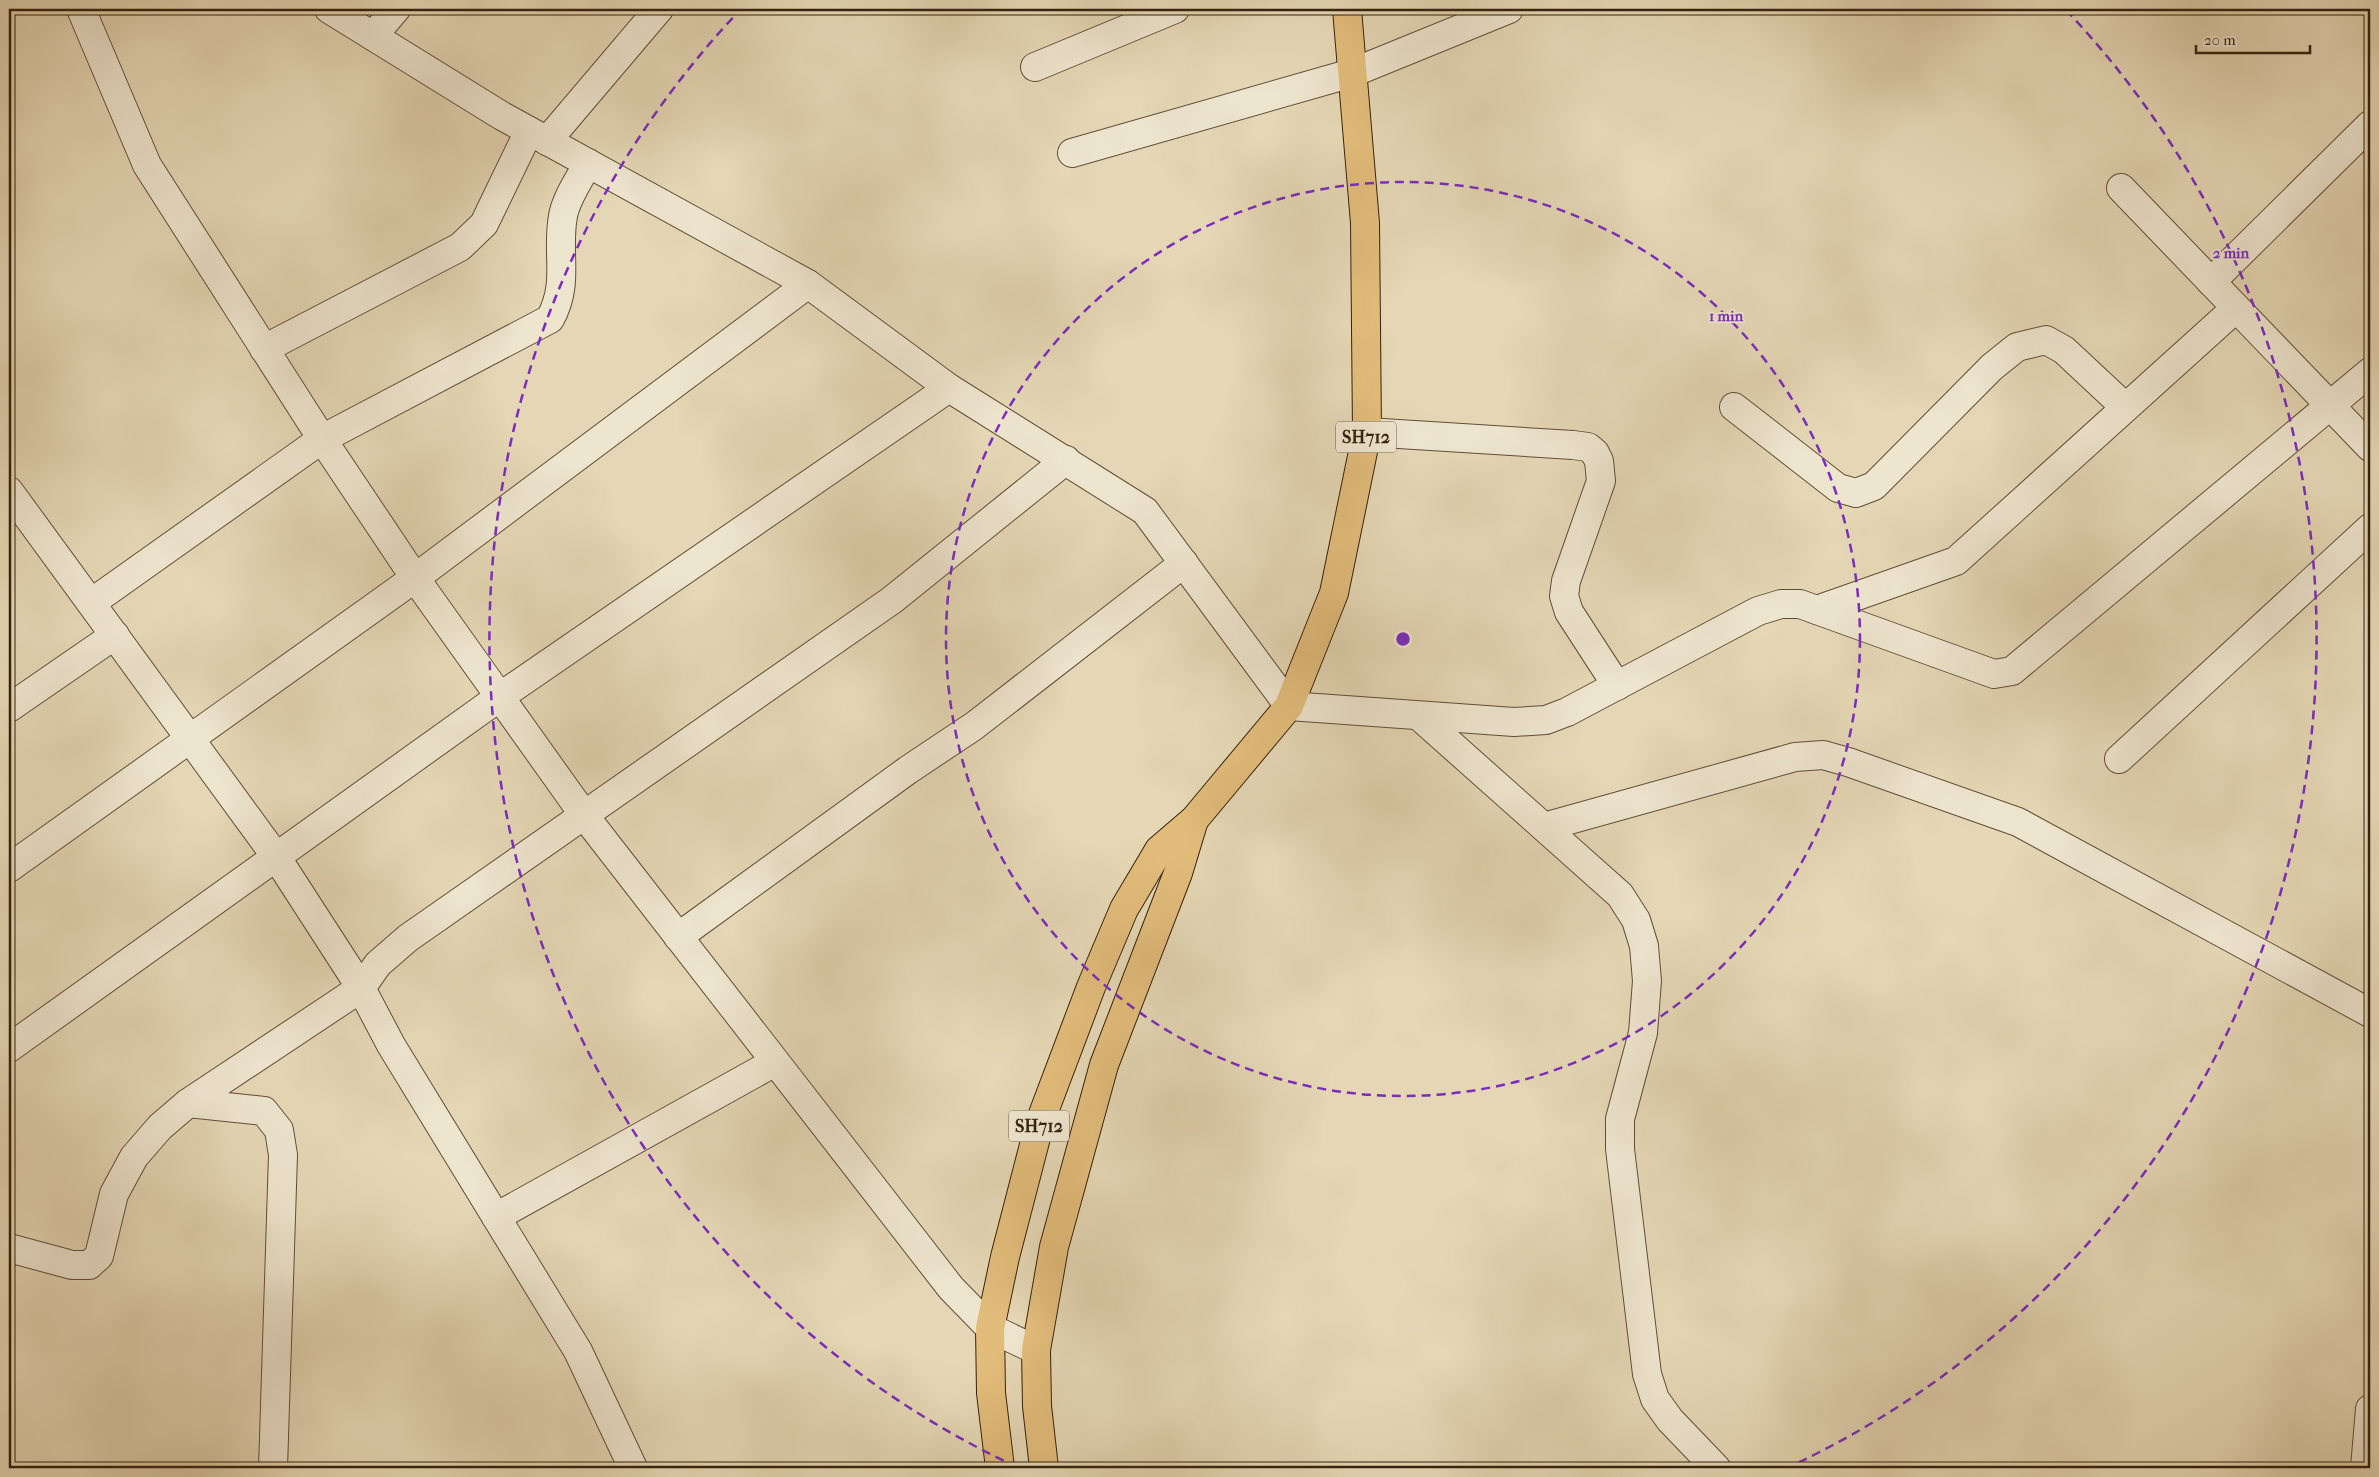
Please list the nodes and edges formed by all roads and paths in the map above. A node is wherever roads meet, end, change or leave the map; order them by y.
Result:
1 (81, 9) edge
2 (329, 9) edge
3 (396, 9) edge
4 (659, 9) edge
5 (1174, 9) edge
6 (1347, 9) edge
7 (1509, 9) edge
8 (373, 36) junction
9 (1035, 67) dead end
10 (1352, 73) junction
11 (2370, 125) edge
12 (538, 136) junction
13 (1072, 153) dead end
14 (588, 163) junction
15 (2121, 188) dead end
16 (2211, 282) junction
17 (808, 284) junction
18 (2236, 308) junction
19 (264, 349) junction
20 (2370, 372) edge
21 (949, 388) junction
22 (2331, 406) junction
23 (1734, 407) dead end
24 (2125, 408) junction
25 (1367, 432) junction
26 (322, 439) junction
27 (2370, 447) edge
28 (1066, 460) junction
29 (9, 491) edge
30 (2370, 528) edge
31 (1184, 563) junction
32 (415, 578) junction
33 (91, 603) junction
34 (1816, 610) junction
35 (115, 635) junction
36 (1617, 686) junction
37 (501, 696) junction
38 (1289, 706) junction
39 (9, 708) edge
40 (1419, 716) junction
41 (189, 738) junction
42 (2119, 759) dead end
43 (584, 815) junction
44 (1194, 820) junction
45 (1544, 827) junction
46 (277, 858) junction
47 (9, 868) edge
48 (678, 937) junction
49 (361, 988) junction
50 (2370, 1012) edge
51 (9, 1048) edge
52 (776, 1062) junction
53 (188, 1102) junction
54 (496, 1217) junction
55 (9, 1248) edge
56 (990, 1328) junction
57 (1036, 1350) junction
58 (2370, 1409) edge
59 (273, 1468) edge
60 (633, 1468) edge
61 (1000, 1468) edge
62 (1044, 1468) edge
63 (1716, 1468) edge
64 (2365, 1468) edge

1 - 19 street
2 - 8 street
3 - 8 street
4 - 12 street
5 - 9 street
6 - 10 main road, SH712
7 - 10 street
8 - 12 street
10 - 13 street
10 - 25 main road, SH712
11 - 16 street
12 - 14 street
12 - 19 street
14 - 17 street
14 - 26 street
15 - 16 street
16 - 18 street
17 - 21 street
17 - 32 street
18 - 22 street
18 - 24 street
19 - 26 street
20 - 22 street
21 - 28 street
21 - 37 street
22 - 27 street
22 - 34 street
23 - 24 street
24 - 34 street
25 - 36 street
25 - 38 main road, SH712
26 - 32 street
26 - 33 street
28 - 31 street
28 - 43 street
29 - 33 street
30 - 42 street
31 - 38 street
31 - 48 street
32 - 37 street
32 - 41 street
33 - 35 street
34 - 36 street
35 - 39 street
35 - 41 street
36 - 40 street
37 - 43 street
37 - 46 street
38 - 40 street
38 - 44 main road, SH712
40 - 45 street
41 - 46 street
41 - 47 street
43 - 48 street
43 - 49 street
44 - 56 main road, SH712
44 - 57 main road, SH712
45 - 50 street
45 - 63 street
46 - 49 street
46 - 51 street
48 - 52 street
49 - 53 street
49 - 54 street
52 - 54 street
52 - 56 street
53 - 55 street
53 - 59 street
54 - 60 street
56 - 57 street
56 - 61 main road, SH712
57 - 62 main road, SH712
58 - 64 street

